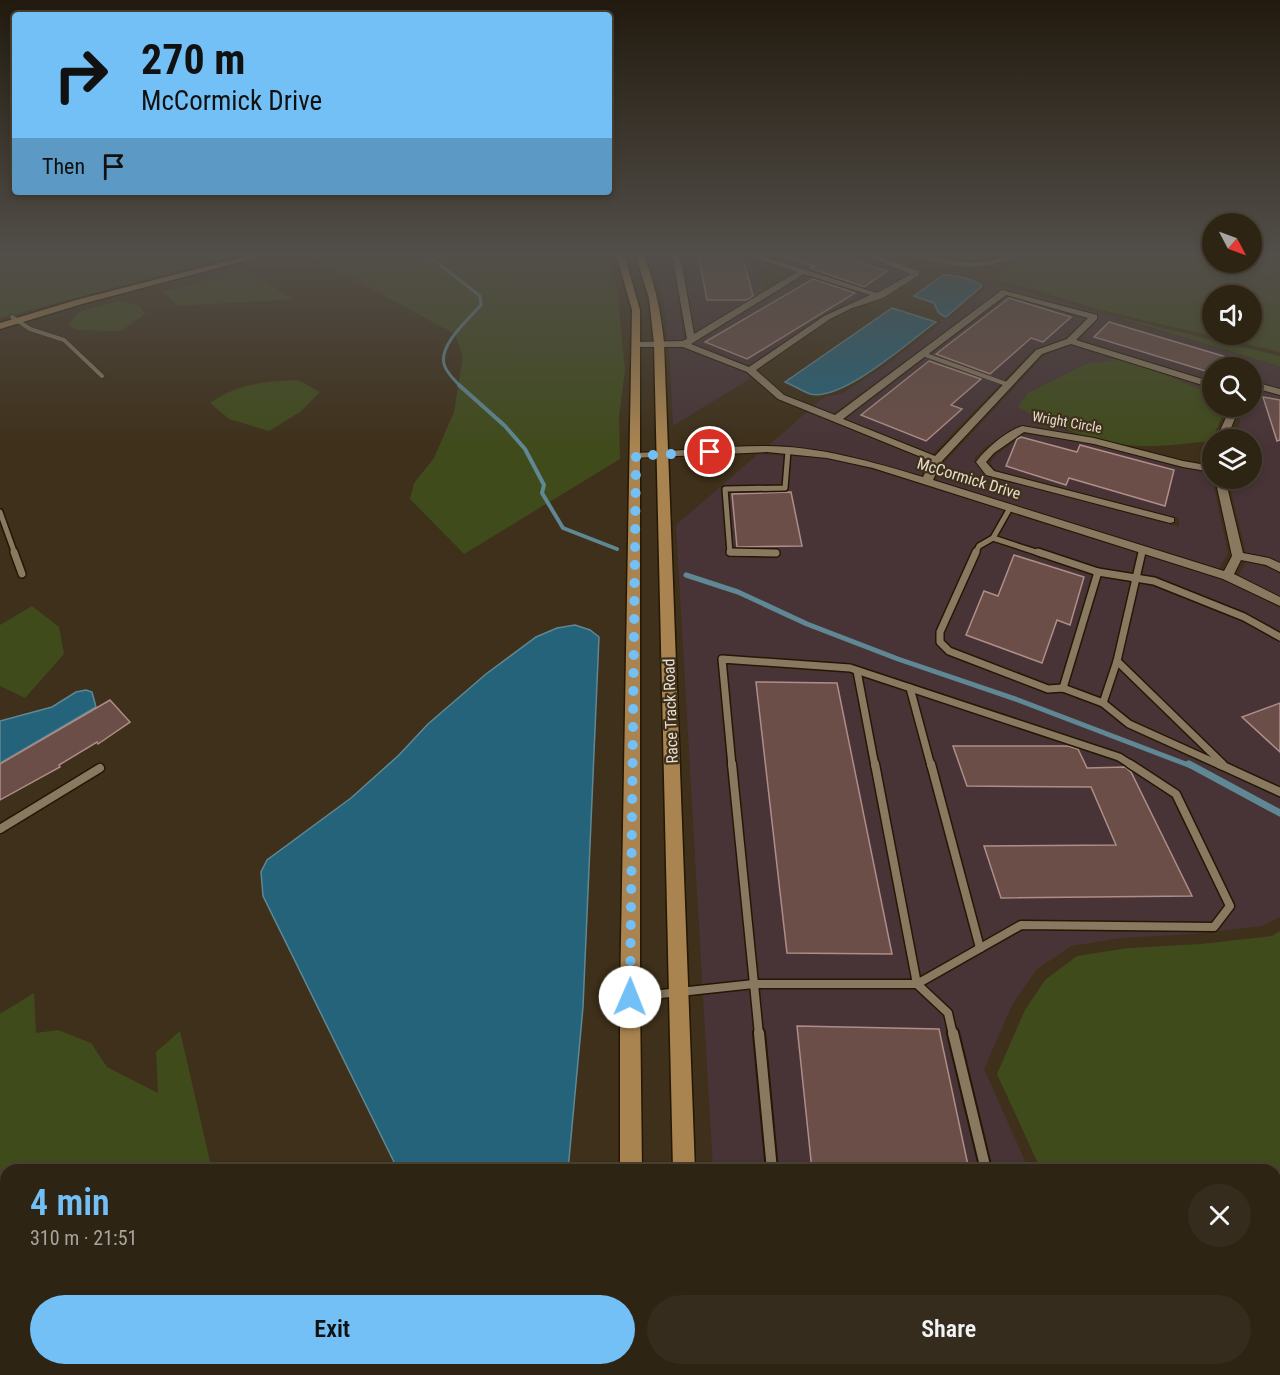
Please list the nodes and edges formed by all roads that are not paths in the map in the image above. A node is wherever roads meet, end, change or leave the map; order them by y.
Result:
1 (17, 318) edge
2 (17, 318) edge
3 (636, 318) edge
4 (657, 318) edge
5 (684, 318) edge
6 (727, 318) edge
7 (828, 318) edge
8 (970, 318) edge
9 (1093, 318) edge
10 (14, 319) junction
11 (0, 321) edge
12 (0, 326) edge
13 (1070, 341) junction
14 (687, 342) junction
15 (659, 343) junction
16 (636, 345) junction
17 (923, 354) junction
18 (750, 370) junction
19 (102, 376) dead end
20 (1202, 382) edge
21 (1009, 385) junction
22 (1262, 387) edge
23 (1280, 392) edge
24 (836, 419) junction
25 (788, 450) junction
26 (662, 454) junction
27 (636, 456) junction
28 (937, 460) junction
29 (1202, 467) edge
30 (926, 483) junction
31 (1223, 489) edge
32 (1010, 508) junction
33 (0, 512) edge
34 (1170, 520) dead end
35 (993, 538) junction
36 (1143, 550) junction
37 (776, 553) dead end
38 (1238, 556) junction
39 (1280, 568) edge
40 (1098, 572) junction
41 (22, 574) dead end
42 (1227, 576) junction
43 (1137, 578) junction
44 (1280, 602) edge
45 (1280, 637) edge
46 (1117, 661) junction
47 (857, 671) junction
48 (910, 688) junction
49 (1063, 688) junction
50 (1103, 703) junction
51 (1227, 767) junction
52 (100, 768) dead end
53 (1280, 792) edge
54 (0, 829) edge
55 (980, 948) junction
56 (754, 984) junction
57 (918, 984) junction
58 (679, 994) junction
59 (630, 997) junction
60 (631, 1164) edge
61 (684, 1164) edge
62 (771, 1164) edge
63 (985, 1164) edge

1 - 10 main road
2 - 10 main road
3 - 16 main road, Race Track Road
4 - 15 main road, Race Track Road
5 - 14 street
6 - 14 street
7 - 18 street
8 - 17 street
9 - 13 street
10 - 11 main road
10 - 12 main road
10 - 19 lane
13 - 20 street
13 - 21 street
14 - 15 street
14 - 18 street
15 - 16 street
15 - 26 main road, Race Track Road
16 - 27 main road, Race Track Road
17 - 21 lane
17 - 24 street
18 - 24 street
21 - 28 street
22 - 23 street
24 - 28 street
25 - 26 street, McCormick Drive
25 - 30 street, McCormick Drive
25 - 37 lane
26 - 27 street, McCormick Drive
26 - 58 main road, Race Track Road
27 - 59 main road, Race Track Road
28 - 30 street
29 - 34 street, Wright Circle
30 - 32 street, McCormick Drive
31 - 38 street
32 - 35 lane
32 - 36 street, McCormick Drive
33 - 41 lane
35 - 40 lane
35 - 49 lane
36 - 42 street, McCormick Drive
36 - 43 lane
38 - 39 street
38 - 42 street
40 - 43 lane
40 - 49 lane
42 - 44 street, McCormick Drive
43 - 45 lane
43 - 46 lane
46 - 50 lane
46 - 51 lane
47 - 48 lane
47 - 56 lane
47 - 57 lane
48 - 55 lane
48 - 55 lane
49 - 50 lane
50 - 51 lane
51 - 53 lane
52 - 54 lane
55 - 57 lane
56 - 57 lane
56 - 58 lane
56 - 62 lane
57 - 63 lane
58 - 59 lane
58 - 61 main road, Race Track Road
59 - 60 main road, Race Track Road

